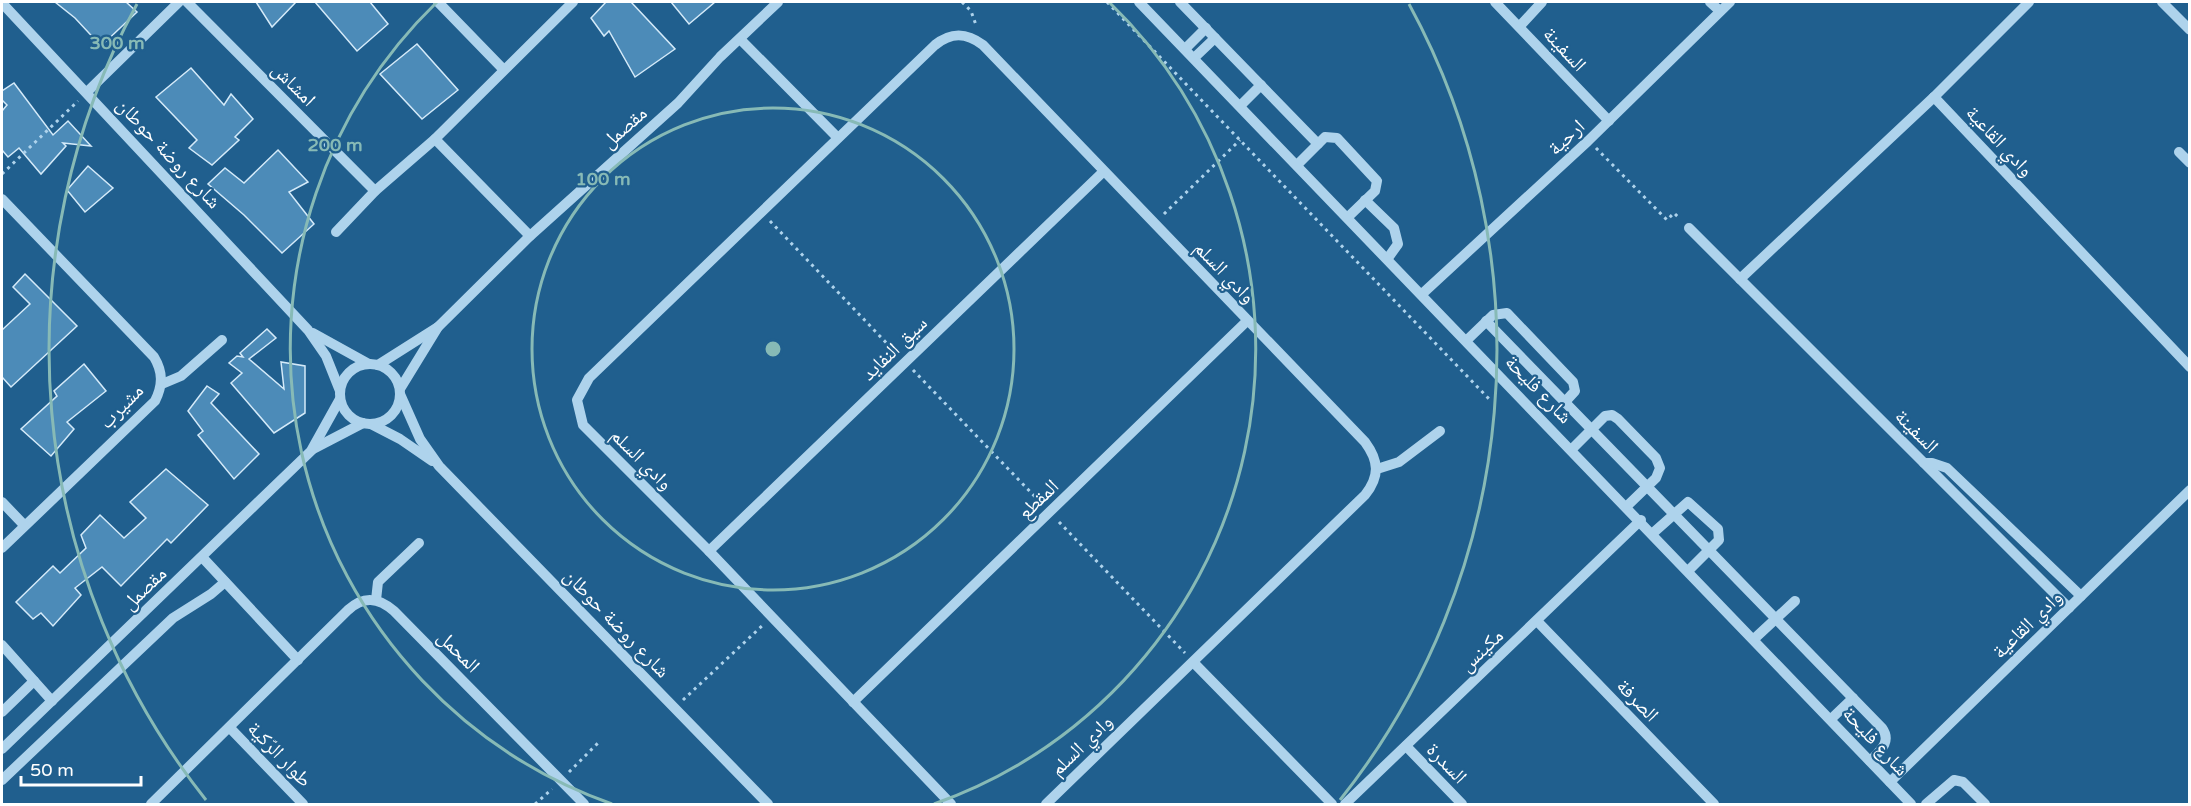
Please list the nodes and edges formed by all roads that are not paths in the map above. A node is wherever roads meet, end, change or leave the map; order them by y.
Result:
1 (179, 2) edge
2 (187, 2) edge
3 (438, 2) edge
4 (573, 2) edge
5 (778, 2) edge
6 (1139, 2) edge
7 (1180, 2) edge
8 (1495, 2) edge
9 (1542, 2) edge
10 (1710, 2) edge
11 (1730, 2) edge
12 (2029, 2) edge
13 (2162, 2) edge
14 (2, 3) edge
15 (1720, 11) junction
16 (1520, 27) junction
17 (1206, 28) junction
18 (2190, 30) edge
19 (1215, 38) junction
20 (740, 39) junction
21 (1185, 49) junction
22 (1194, 58) junction
23 (503, 69) junction
24 (1261, 85) junction
25 (87, 92) junction
26 (1934, 97) junction
27 (1240, 106) junction
28 (1609, 121) junction
29 (837, 137) junction
30 (435, 139) junction
31 (1318, 144) junction
32 (2179, 152) dead end
33 (2190, 163) edge
34 (1297, 165) junction
35 (1103, 172) junction
36 (375, 191) junction
37 (2, 200) edge
38 (1365, 200) junction
39 (1348, 217) junction
40 (1689, 228) road end
41 (336, 231) dead end
42 (530, 236) junction
43 (1388, 258) junction
44 (1740, 279) junction
45 (1422, 294) junction
46 (1247, 321) junction
47 (1486, 321) junction
48 (438, 327) junction
49 (308, 330) junction
50 (222, 340) dead end
51 (1467, 340) junction
52 (374, 364) junction
53 (2190, 367) edge
54 (162, 384) junction
55 (400, 391) junction
56 (340, 395) junction
57 (1564, 403) junction
58 (367, 424) junction
59 (1591, 430) junction
60 (1440, 431) dead end
61 (1572, 449) junction
62 (311, 451) junction
63 (1924, 463) junction
64 (439, 466) junction
65 (1377, 469) junction
66 (1646, 487) junction
67 (2190, 490) edge
68 (2, 502) edge
69 (1627, 506) junction
70 (1672, 514) junction
71 (1641, 520) junction
72 (24, 525) junction
73 (1653, 533) junction
74 (419, 543) dead end
75 (2, 548) edge
76 (709, 551) junction
77 (1708, 551) junction
78 (202, 557) junction
79 (1689, 570) junction
80 (225, 582) junction
81 (2081, 596) junction
82 (376, 600) junction
83 (1795, 601) dead end
84 (2069, 608) junction
85 (1775, 619) junction
86 (1537, 621) junction
87 (1754, 639) junction
88 (2, 645) edge
89 (298, 660) junction
90 (1194, 663) junction
91 (34, 681) junction
92 (1853, 699) junction
93 (52, 701) junction
94 (853, 702) junction
95 (2, 712) edge
96 (1831, 720) junction
97 (230, 728) junction
98 (1406, 746) junction
99 (2, 749) edge
100 (1870, 761) junction
101 (2, 780) edge
102 (1890, 782) junction
103 (151, 804) edge
104 (303, 804) edge
105 (584, 804) edge
106 (768, 804) edge
107 (951, 804) edge
108 (1046, 804) edge
109 (1332, 804) edge
110 (1345, 804) edge
111 (1462, 804) edge
112 (1714, 804) edge
113 (1911, 804) edge
114 (1926, 804) edge
115 (1985, 804) edge

1 - 25 street
2 - 36 street, امشاش
3 - 23 street
4 - 23 street
5 - 20 street, مقصمل
6 - 21 street, شارع فليحة
7 - 17 street
8 - 16 street, السفينة
9 - 16 street
10 - 15 street
11 - 15 street, ارحية
12 - 26 street
13 - 18 street
14 - 25 street, شارع روضة حوطان
15 - 28 street, ارحية
16 - 28 street, السفينة
17 - 19 street
17 - 21 street
19 - 22 street
19 - 24 street
20 - 29 street
20 - 42 street, مقصمل
21 - 22 street, شارع فليحة
22 - 27 street, شارع فليحة
23 - 30 street
24 - 27 street
24 - 31 street
25 - 49 street, شارع روضة حوطان
26 - 44 street
26 - 53 street, وادي القاعية
27 - 34 street, شارع فليحة
28 - 45 street, ارحية
29 - 35 street, وادي السلم
29 - 76 street, وادي السلم
30 - 36 street
30 - 42 street
31 - 34 street
31 - 38 street
32 - 33 street
34 - 39 street, شارع فليحة
35 - 46 street, وادي السلم
35 - 76 street, سيق النفايد
36 - 41 street
37 - 54 street, مشيرب
38 - 39 street
38 - 43 street
39 - 43 street, شارع فليحة
40 - 44 street, السفينة
42 - 48 street, مقصمل
43 - 45 street, شارع فليحة
44 - 63 street, السفينة
45 - 51 street, شارع فليحة
46 - 65 street, وادي السلم
46 - 94 street, المقطع
47 - 51 street
47 - 57 street
47 - 57 street
48 - 52 street, مقصمل
48 - 55 street, مقصمل
49 - 52 street, شارع روضة حوطان
49 - 56 street, شارع روضة حوطان
50 - 54 street
51 - 61 street, شارع فليحة
52 - 55 street
52 - 56 street
54 - 72 street, مشيرب
55 - 58 street
55 - 64 street, شارع روضة حوطان
56 - 58 street
56 - 62 street, مقصمل
57 - 59 street
58 - 62 street, مقصمل
58 - 64 street, شارع روضة حوطان
59 - 61 street
59 - 66 street
59 - 66 street
60 - 65 street
61 - 69 street, شارع فليحة
62 - 78 street, مقصمل
63 - 81 street
63 - 84 street, السفينة
64 - 106 street, شارع روضة حوطان
65 - 90 street, وادي السلم
66 - 69 street
66 - 70 street
67 - 81 street, وادي القاعية
68 - 72 street
69 - 71 street, شارع فليحة
70 - 73 street
70 - 77 street
70 - 77 street
71 - 73 street, شارع فليحة
71 - 86 street, مكينس
72 - 75 street, مشيرب
73 - 79 street, شارع فليحة
74 - 82 street
76 - 94 street, وادي السلم
77 - 79 street
77 - 85 street
78 - 80 street
78 - 93 street, مقصمل
79 - 87 street, شارع فليحة
80 - 89 street
80 - 101 street
81 - 84 street, وادي القاعية
82 - 89 street
82 - 105 street, المحمل
83 - 85 street
84 - 102 street, وادي القاعية
85 - 87 street
85 - 92 street
86 - 98 street, مكينس
86 - 112 street, الصرفة
87 - 96 street, شارع فليحة
88 - 91 street
89 - 97 street
90 - 108 street, وادي السلم
90 - 109 street
91 - 93 street
91 - 95 street
92 - 96 street
92 - 100 street
93 - 99 street, مقصمل
94 - 107 street, وادي السلم
96 - 100 street, شارع فليحة
97 - 103 street
97 - 104 street, طوار الرّكية
98 - 110 street, مكينس
98 - 111 street, السدرة
100 - 102 street, شارع فليحة
102 - 113 street, شارع فليحة
114 - 115 street

